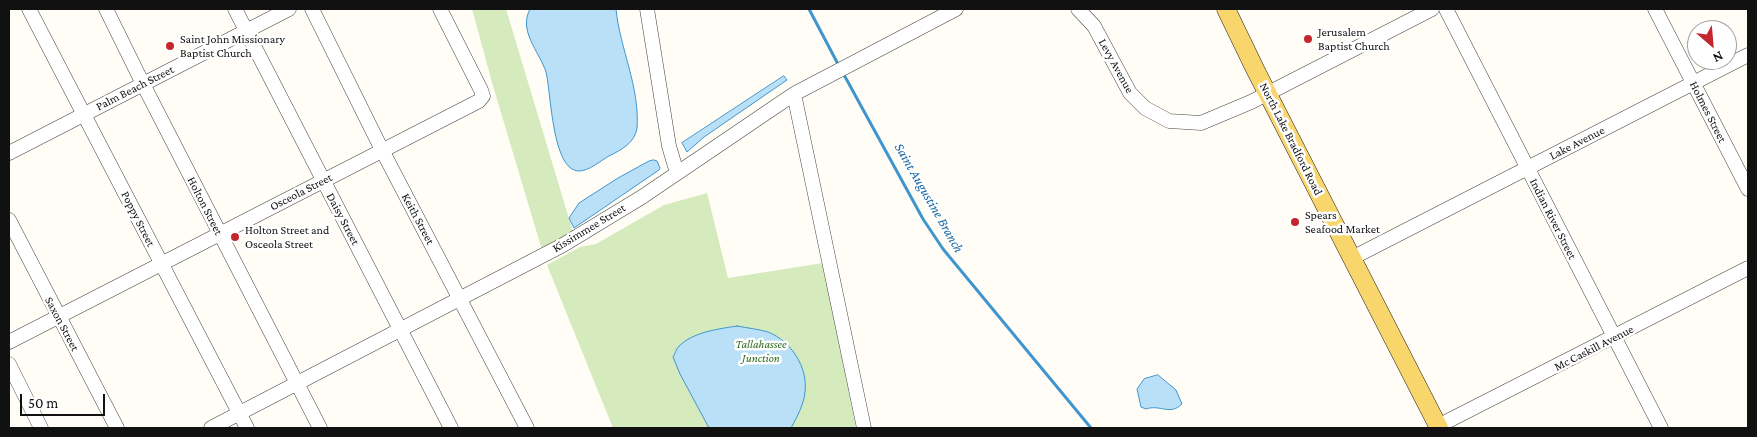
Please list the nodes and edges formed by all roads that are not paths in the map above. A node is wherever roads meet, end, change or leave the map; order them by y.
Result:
1 (29, 9) edge
2 (106, 9) edge
3 (235, 9) edge
4 (289, 9) edge
5 (312, 9) edge
6 (440, 9) edge
7 (647, 9) edge
8 (956, 9) edge
9 (1078, 9) edge
10 (1226, 9) edge
11 (1432, 9) edge
12 (1446, 9) edge
13 (1655, 9) edge
14 (247, 30) junction
15 (1748, 56) edge
16 (142, 84) junction
17 (1693, 84) junction
18 (794, 94) junction
19 (1268, 94) junction
20 (85, 114) junction
21 (382, 150) junction
22 (9, 153) edge
23 (1527, 169) junction
24 (677, 173) junction
25 (323, 181) junction
26 (1748, 189) edge
27 (9, 220) edge
28 (219, 233) junction
29 (1352, 258) junction
30 (161, 263) junction
31 (1748, 268) edge
32 (460, 300) junction
33 (58, 316) junction
34 (401, 330) junction
35 (1613, 337) junction
36 (9, 342) edge
37 (9, 364) edge
38 (297, 384) junction
39 (239, 413) junction
40 (1439, 427) edge
41 (41, 428) edge
42 (117, 428) edge
43 (211, 428) edge
44 (246, 428) edge
45 (320, 428) edge
46 (451, 428) edge
47 (527, 428) edge
48 (864, 428) edge
49 (1661, 428) edge

1 - 20 street, Poppy Street
2 - 16 street, Holton Street
3 - 14 street, Daisy Street
4 - 14 street, Palm Beach Street
5 - 21 street, Keith Street
6 - 21 street, Osceola Street
7 - 24 street
8 - 18 street, Kissimmee Street
9 - 19 street, Levy Avenue
10 - 19 main road, North Lake Bradford Road
11 - 19 street, Levy Avenue
12 - 23 street, Indian River Street
13 - 17 street, Holmes Street
14 - 16 street, Palm Beach Street
14 - 25 street, Daisy Street
15 - 17 street, Lake Avenue
16 - 20 street, Palm Beach Street
16 - 28 street, Holton Street
17 - 23 street, Lake Avenue
17 - 26 street, Holmes Street
18 - 24 street, Kissimmee Street
18 - 48 street
19 - 29 main road, North Lake Bradford Road
20 - 22 street, Palm Beach Street
20 - 30 street, Poppy Street
21 - 25 street, Osceola Street
21 - 32 street, Keith Street
23 - 29 street, Lake Avenue
23 - 35 street, Indian River Street
24 - 32 street, Kissimmee Street
25 - 28 street, Osceola Street
25 - 34 street, Daisy Street
27 - 33 street, Saxon Street
28 - 30 street, Osceola Street
28 - 38 street, Holton Street
29 - 40 main road, North Lake Bradford Road
30 - 33 street, Osceola Street
30 - 39 street, Poppy Street
31 - 35 street, Mc Caskill Avenue
32 - 34 street, Kissimmee Street
32 - 47 street, Keith Street
33 - 36 street, Osceola Street
33 - 42 street, Saxon Street
34 - 38 street, Kissimmee Street
34 - 46 street, Daisy Street
35 - 40 street, Mc Caskill Avenue
35 - 49 street, Indian River Street
37 - 41 street
38 - 39 street, Kissimmee Street
38 - 45 street, Holton Street
39 - 43 street, Kissimmee Street
39 - 44 street, Poppy Street

